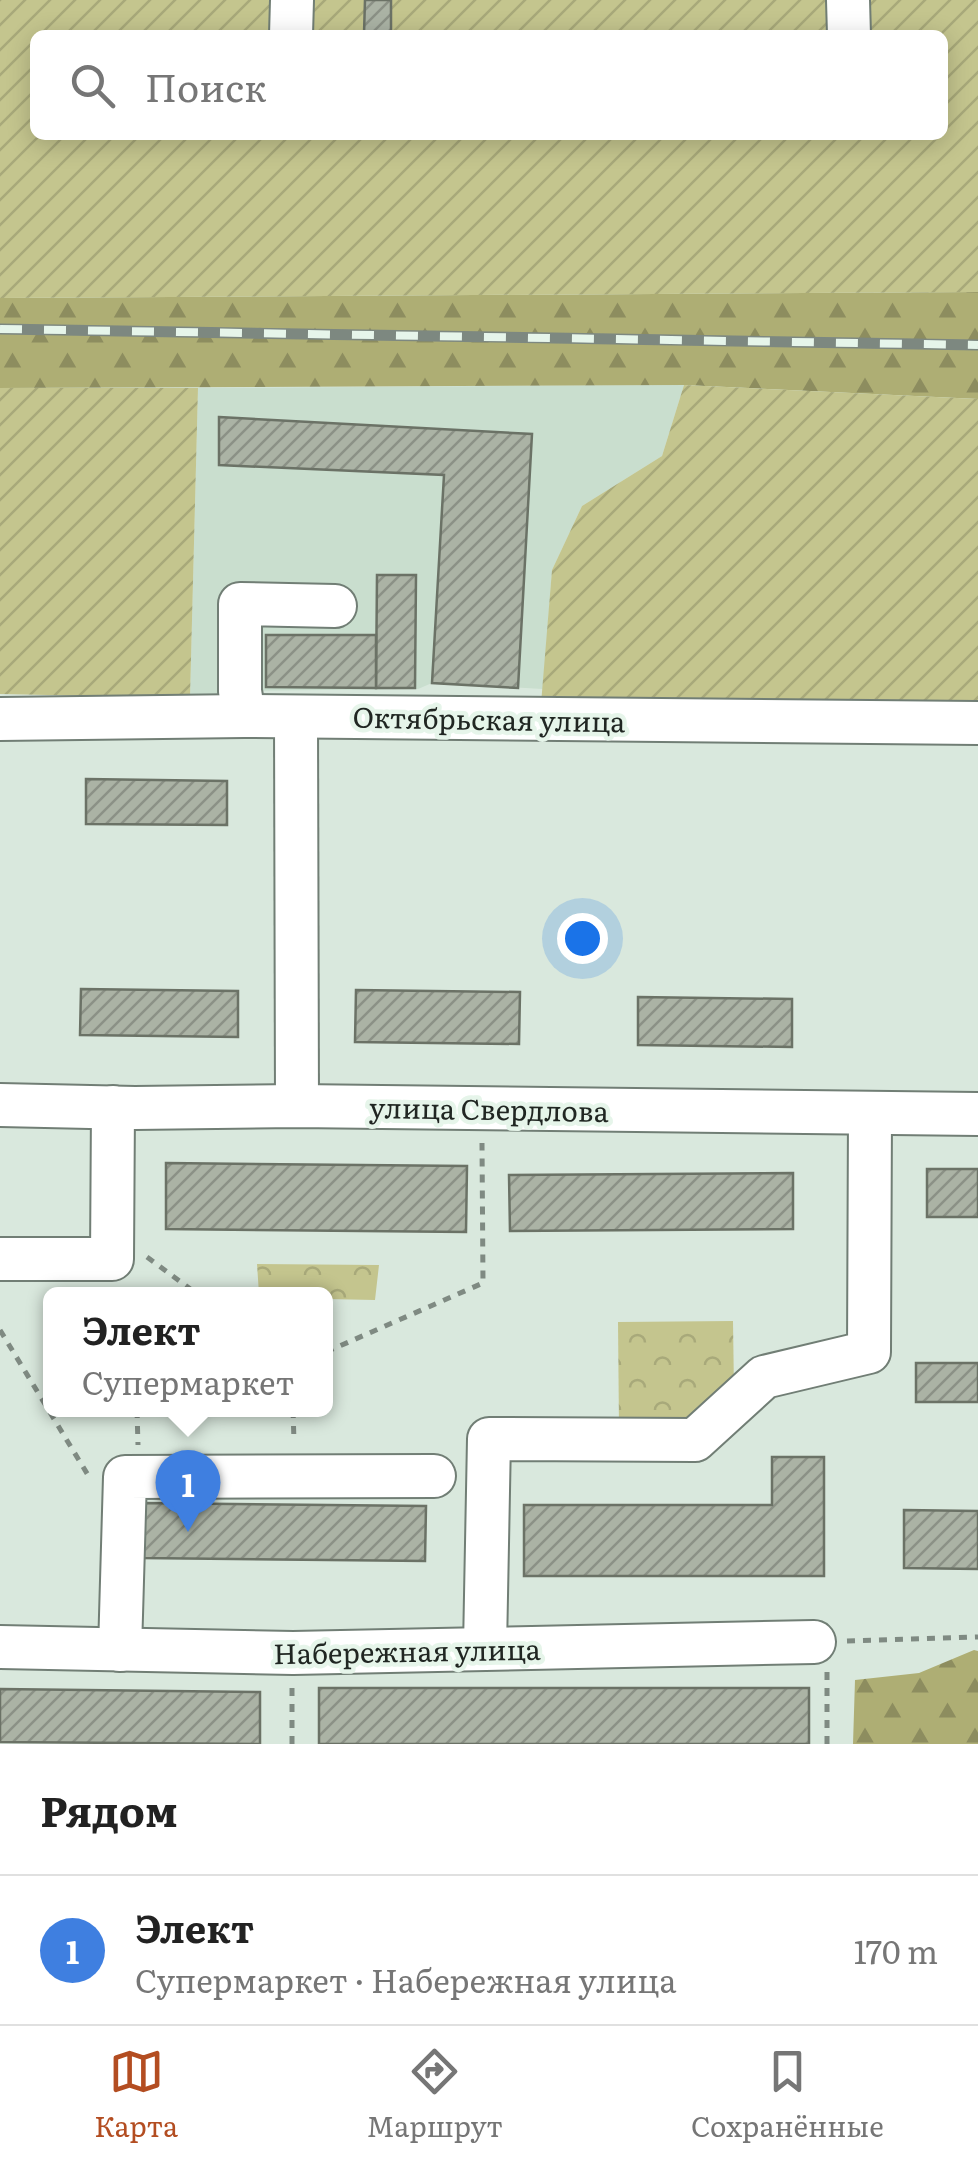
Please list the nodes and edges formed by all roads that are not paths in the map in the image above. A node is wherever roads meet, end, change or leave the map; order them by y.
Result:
1 (292, 0) edge
2 (848, 0) edge
3 (292, 30) edge
4 (849, 30) edge
5 (335, 606) dead end
6 (244, 716) junction
7 (296, 716) junction
8 (0, 719) edge
9 (978, 723) edge
10 (0, 1105) edge
11 (298, 1106) junction
12 (113, 1107) junction
13 (870, 1114) junction
14 (978, 1114) edge
15 (0, 1259) edge
16 (434, 1476) dead end
17 (821, 1642) road end
18 (0, 1647) edge
19 (486, 1648) junction
20 (120, 1650) junction

1 - 3 street
2 - 4 street
5 - 6 street
6 - 7 street, Октябрьская улица
6 - 8 street, Октябрьская улица
7 - 9 street, Октябрьская улица
7 - 11 street
10 - 12 street, улица Свердлова
11 - 12 street, улица Свердлова
11 - 13 street, улица Свердлова
12 - 15 street
13 - 14 street, улица Свердлова
13 - 19 street
16 - 20 street
17 - 19 street, Набережная улица
18 - 20 street, Набережная улица
19 - 20 street, Набережная улица

